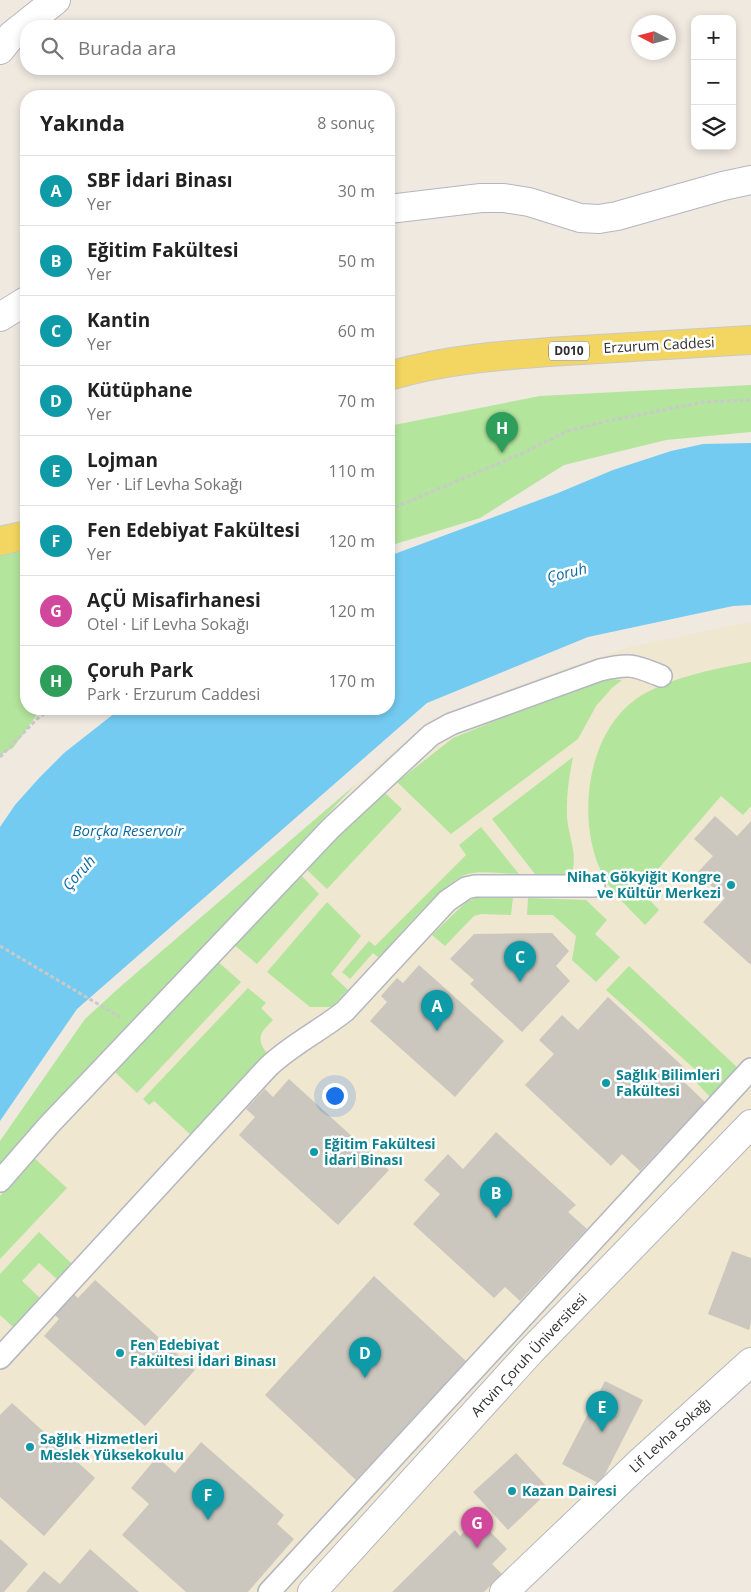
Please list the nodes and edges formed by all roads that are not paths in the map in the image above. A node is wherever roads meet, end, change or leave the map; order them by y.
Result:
1 (56, 0) edge
2 (31, 20) edge
3 (20, 29) edge
4 (0, 50) edge
5 (751, 180) edge
6 (395, 208) edge
7 (20, 305) edge
8 (0, 317) edge
9 (751, 340) edge
10 (395, 375) edge
11 (20, 536) edge
12 (0, 541) edge
13 (661, 676) dead end
14 (594, 886) dead end
15 (751, 1069) edge
16 (751, 1124) edge
17 (0, 1181) edge
18 (0, 1358) edge
19 (751, 1362) edge
20 (269, 1592) edge
21 (312, 1592) edge
22 (504, 1592) edge

1 - 2 street
3 - 4 street
5 - 6 street
7 - 8 street
9 - 10 main road, Erzurum Caddesi / D010
11 - 12 main road
13 - 17 street
14 - 18 street
15 - 20 street
16 - 21 street, Artvin Çoruh Üniversitesi
19 - 22 street, Lif Levha Sokağı

